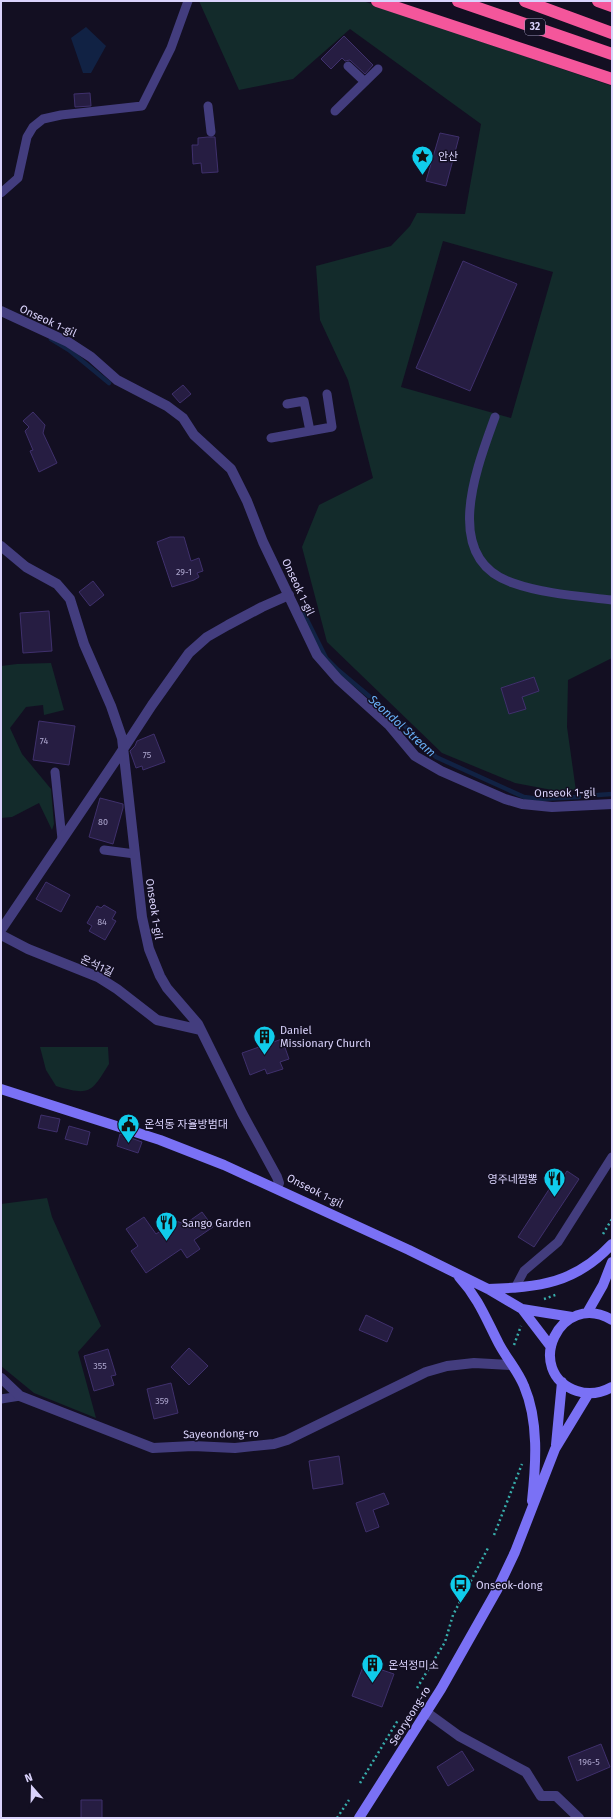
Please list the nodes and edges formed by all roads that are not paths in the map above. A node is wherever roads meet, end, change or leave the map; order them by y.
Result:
1 (188, 1) edge
2 (377, 1) edge
3 (458, 1) edge
4 (525, 1) edge
5 (598, 1) edge
6 (612, 6) edge
7 (612, 33) edge
8 (612, 54) edge
9 (348, 66) dead end
10 (378, 69) dead end
11 (612, 79) edge
12 (365, 82) junction
13 (208, 106) dead end
14 (335, 112) dead end
15 (211, 132) dead end
16 (1, 193) edge
17 (1, 311) edge
18 (327, 394) dead end
19 (287, 404) dead end
20 (495, 417) dead end
21 (310, 431) junction
22 (271, 438) dead end
23 (1, 546) edge
24 (289, 595) junction
25 (612, 600) edge
26 (124, 748) junction
27 (55, 772) dead end
28 (612, 804) edge
29 (62, 840) junction
30 (104, 850) dead end
31 (135, 854) junction
32 (1, 930) edge
33 (1, 935) edge
34 (201, 1030) junction
35 (1, 1089) edge
36 (612, 1157) edge
37 (277, 1188) junction
38 (612, 1244) edge
39 (612, 1262) edge
40 (451, 1271) junction
41 (516, 1288) junction
42 (488, 1289) junction
43 (522, 1309) junction
44 (587, 1314) junction
45 (572, 1317) junction
46 (612, 1320) edge
47 (551, 1347) junction
48 (511, 1365) junction
49 (1, 1378) edge
50 (562, 1382) junction
51 (612, 1387) edge
52 (589, 1393) junction
53 (20, 1396) junction
54 (1, 1399) edge
55 (555, 1449) junction
56 (531, 1513) junction
57 (426, 1712) junction
58 (359, 1818) edge
59 (579, 1818) edge

1 - 16 lane
2 - 11 highway
3 - 8 highway, 32
4 - 7 highway, 32
5 - 6 highway
9 - 12 lane
10 - 12 lane
12 - 14 lane
13 - 15 lane
17 - 24 street, Onseok 1-gil
18 - 21 lane
19 - 21 lane
20 - 25 lane
21 - 22 lane
23 - 26 street, Onseok 1-gil
24 - 26 street
24 - 28 street, Onseok 1-gil
26 - 29 street
26 - 31 street, Onseok 1-gil
27 - 29 lane
29 - 32 street
30 - 31 lane
31 - 34 street, Onseok 1-gil
33 - 34 street, 온석1길
34 - 37 street, Onseok 1-gil
35 - 37 street
36 - 41 lane
37 - 40 street, Onseok 1-gil
38 - 41 street
39 - 44 street
40 - 42 street, Onseok 1-gil
40 - 48 street
41 - 42 street
42 - 43 street, Onseok 1-gil
43 - 45 street
43 - 47 street
44 - 45 street
44 - 46 street
45 - 47 street
47 - 50 street
48 - 53 street, Sayeondong-ro
48 - 56 street
49 - 53 street, Sayeondong-ro
50 - 52 street
50 - 55 street, Seoryeong-ro
51 - 52 street
52 - 55 street, Seoryeong-ro
53 - 54 lane, Sayeondong-ro
55 - 56 street, Seoryeong-ro
56 - 57 street, Seoryeong-ro
57 - 58 street, Seoryeong-ro
57 - 59 street

